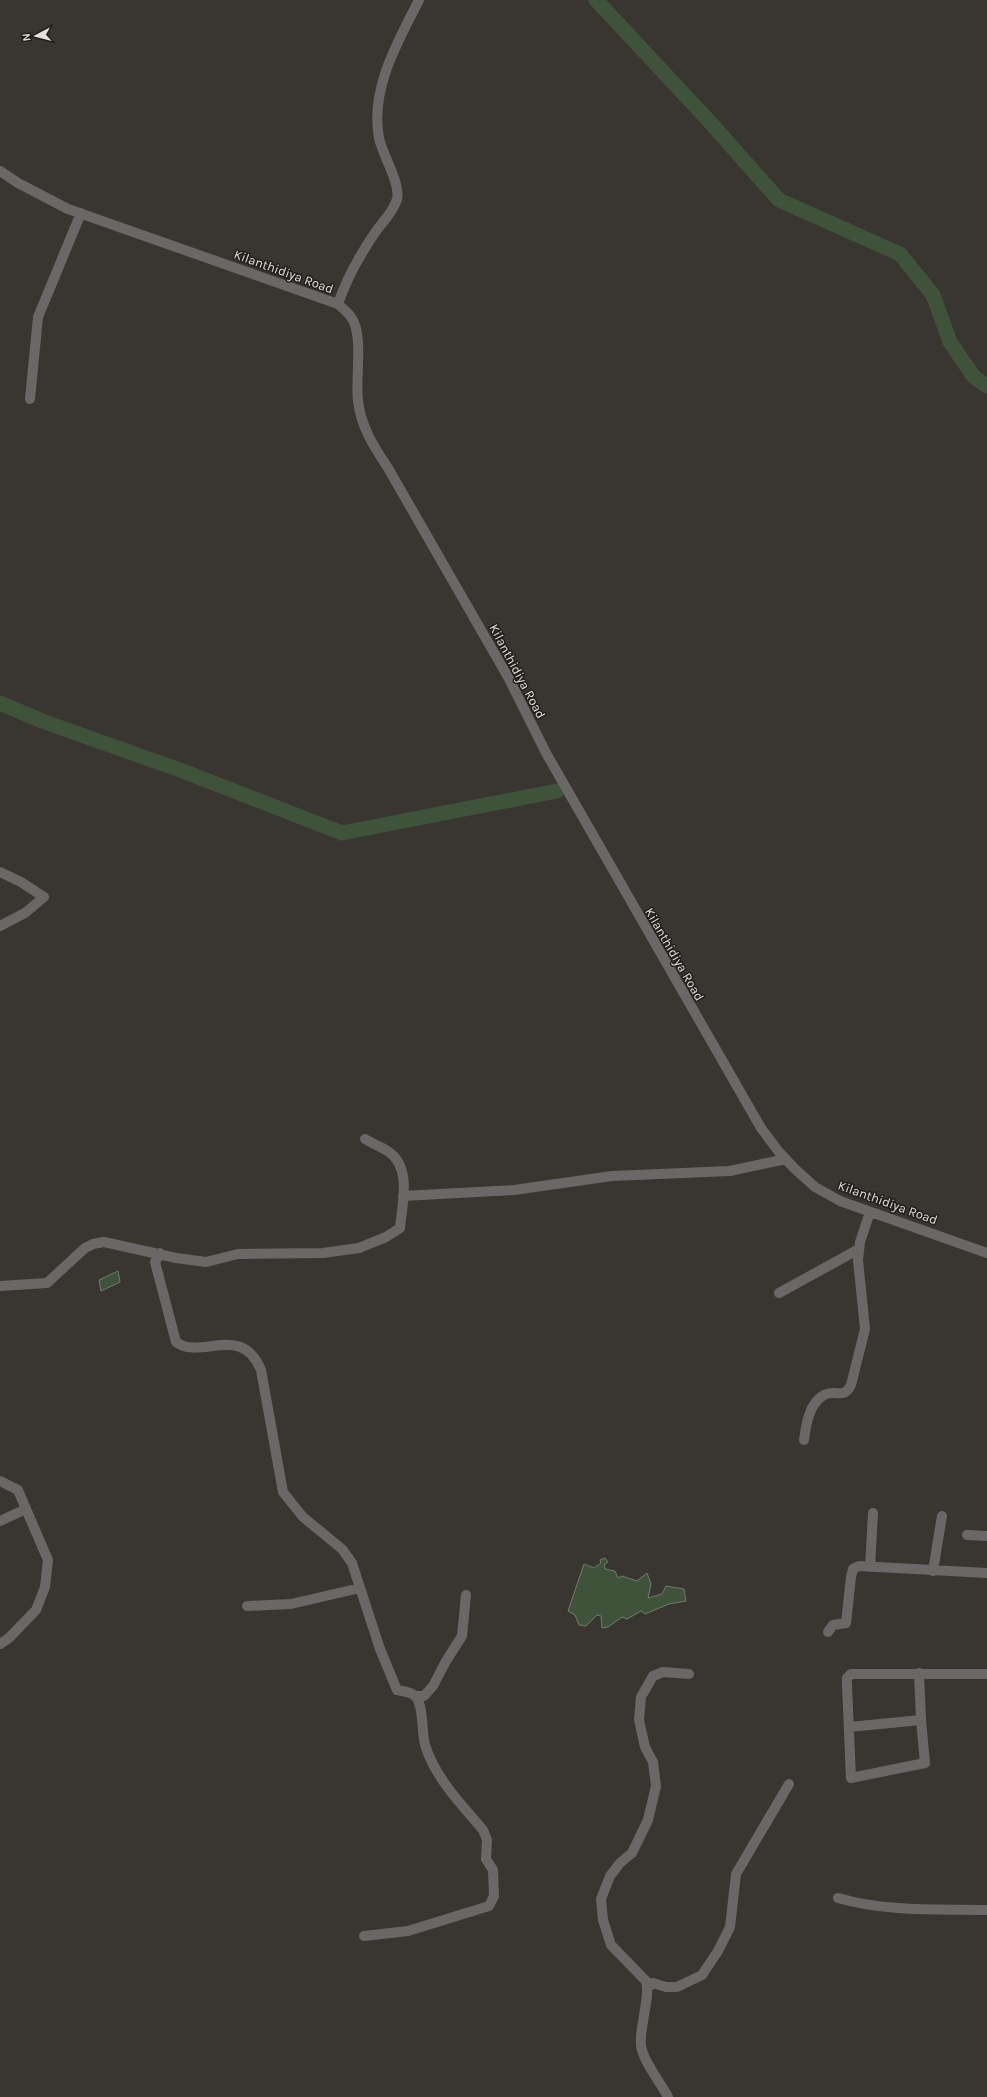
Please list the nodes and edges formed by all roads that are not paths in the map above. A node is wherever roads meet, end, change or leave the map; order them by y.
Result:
1 (419, 0) edge
2 (0, 171) edge
3 (81, 213) junction
4 (338, 304) junction
5 (30, 399) dead end
6 (0, 872) edge
7 (0, 926) edge
8 (365, 1139) dead end
9 (786, 1159) junction
10 (403, 1196) junction
11 (870, 1212) junction
12 (859, 1249) junction
13 (160, 1253) junction
14 (987, 1253) edge
15 (0, 1286) edge
16 (779, 1293) dead end
17 (804, 1440) dead end
18 (0, 1481) edge
19 (26, 1509) junction
20 (874, 1513) dead end
21 (942, 1516) dead end
22 (0, 1521) edge
23 (967, 1535) dead end
24 (987, 1536) edge
25 (870, 1567) junction
26 (933, 1571) junction
27 (987, 1573) edge
28 (360, 1588) junction
29 (466, 1595) dead end
30 (247, 1606) dead end
31 (828, 1632) dead end
32 (0, 1644) edge
33 (919, 1673) junction
34 (689, 1674) dead end
35 (987, 1674) edge
36 (416, 1696) junction
37 (921, 1720) junction
38 (849, 1727) junction
39 (789, 1784) dead end
40 (838, 1898) dead end
41 (987, 1910) edge
42 (364, 1936) dead end
43 (648, 1987) junction
44 (668, 2097) edge

1 - 4 street
2 - 3 street, Kilanthidiya Road
3 - 4 street, Kilanthidiya Road
3 - 5 street
4 - 9 street, Kilanthidiya Road
6 - 7 street
8 - 10 street
9 - 10 street
9 - 11 street, Kilanthidiya Road
10 - 13 street
11 - 12 street
11 - 14 street, Kilanthidiya Road
12 - 16 street
12 - 17 street
13 - 15 street
13 - 28 street
18 - 19 street
19 - 22 street
19 - 32 street
20 - 25 street
21 - 26 street
23 - 24 street
25 - 26 street
25 - 31 street
26 - 27 street
28 - 30 street
28 - 36 street
29 - 36 street
33 - 35 street
33 - 37 street
33 - 38 street
34 - 43 street
36 - 42 street
37 - 38 street
37 - 38 street
39 - 43 street
40 - 41 street
43 - 44 street

